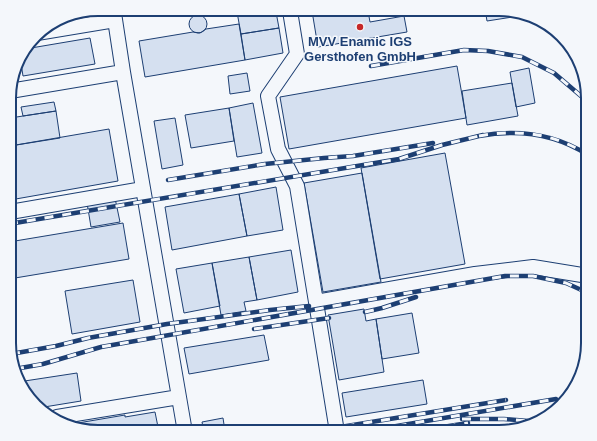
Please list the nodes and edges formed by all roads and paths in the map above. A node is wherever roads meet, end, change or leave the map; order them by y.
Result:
1 (291, 16) edge
2 (115, 17) edge
3 (52, 30) edge
4 (123, 72) junction
5 (17, 90) edge
6 (143, 189) junction
7 (16, 211) edge
8 (581, 275) edge
9 (316, 302) junction
10 (179, 397) junction
11 (61, 416) edge
12 (184, 425) edge
13 (336, 425) edge

1 - 9 lane
2 - 3 lane
2 - 4 lane
4 - 5 lane
4 - 6 lane
6 - 7 lane
6 - 10 lane
8 - 9 lane
9 - 13 lane
10 - 11 lane
10 - 12 lane

